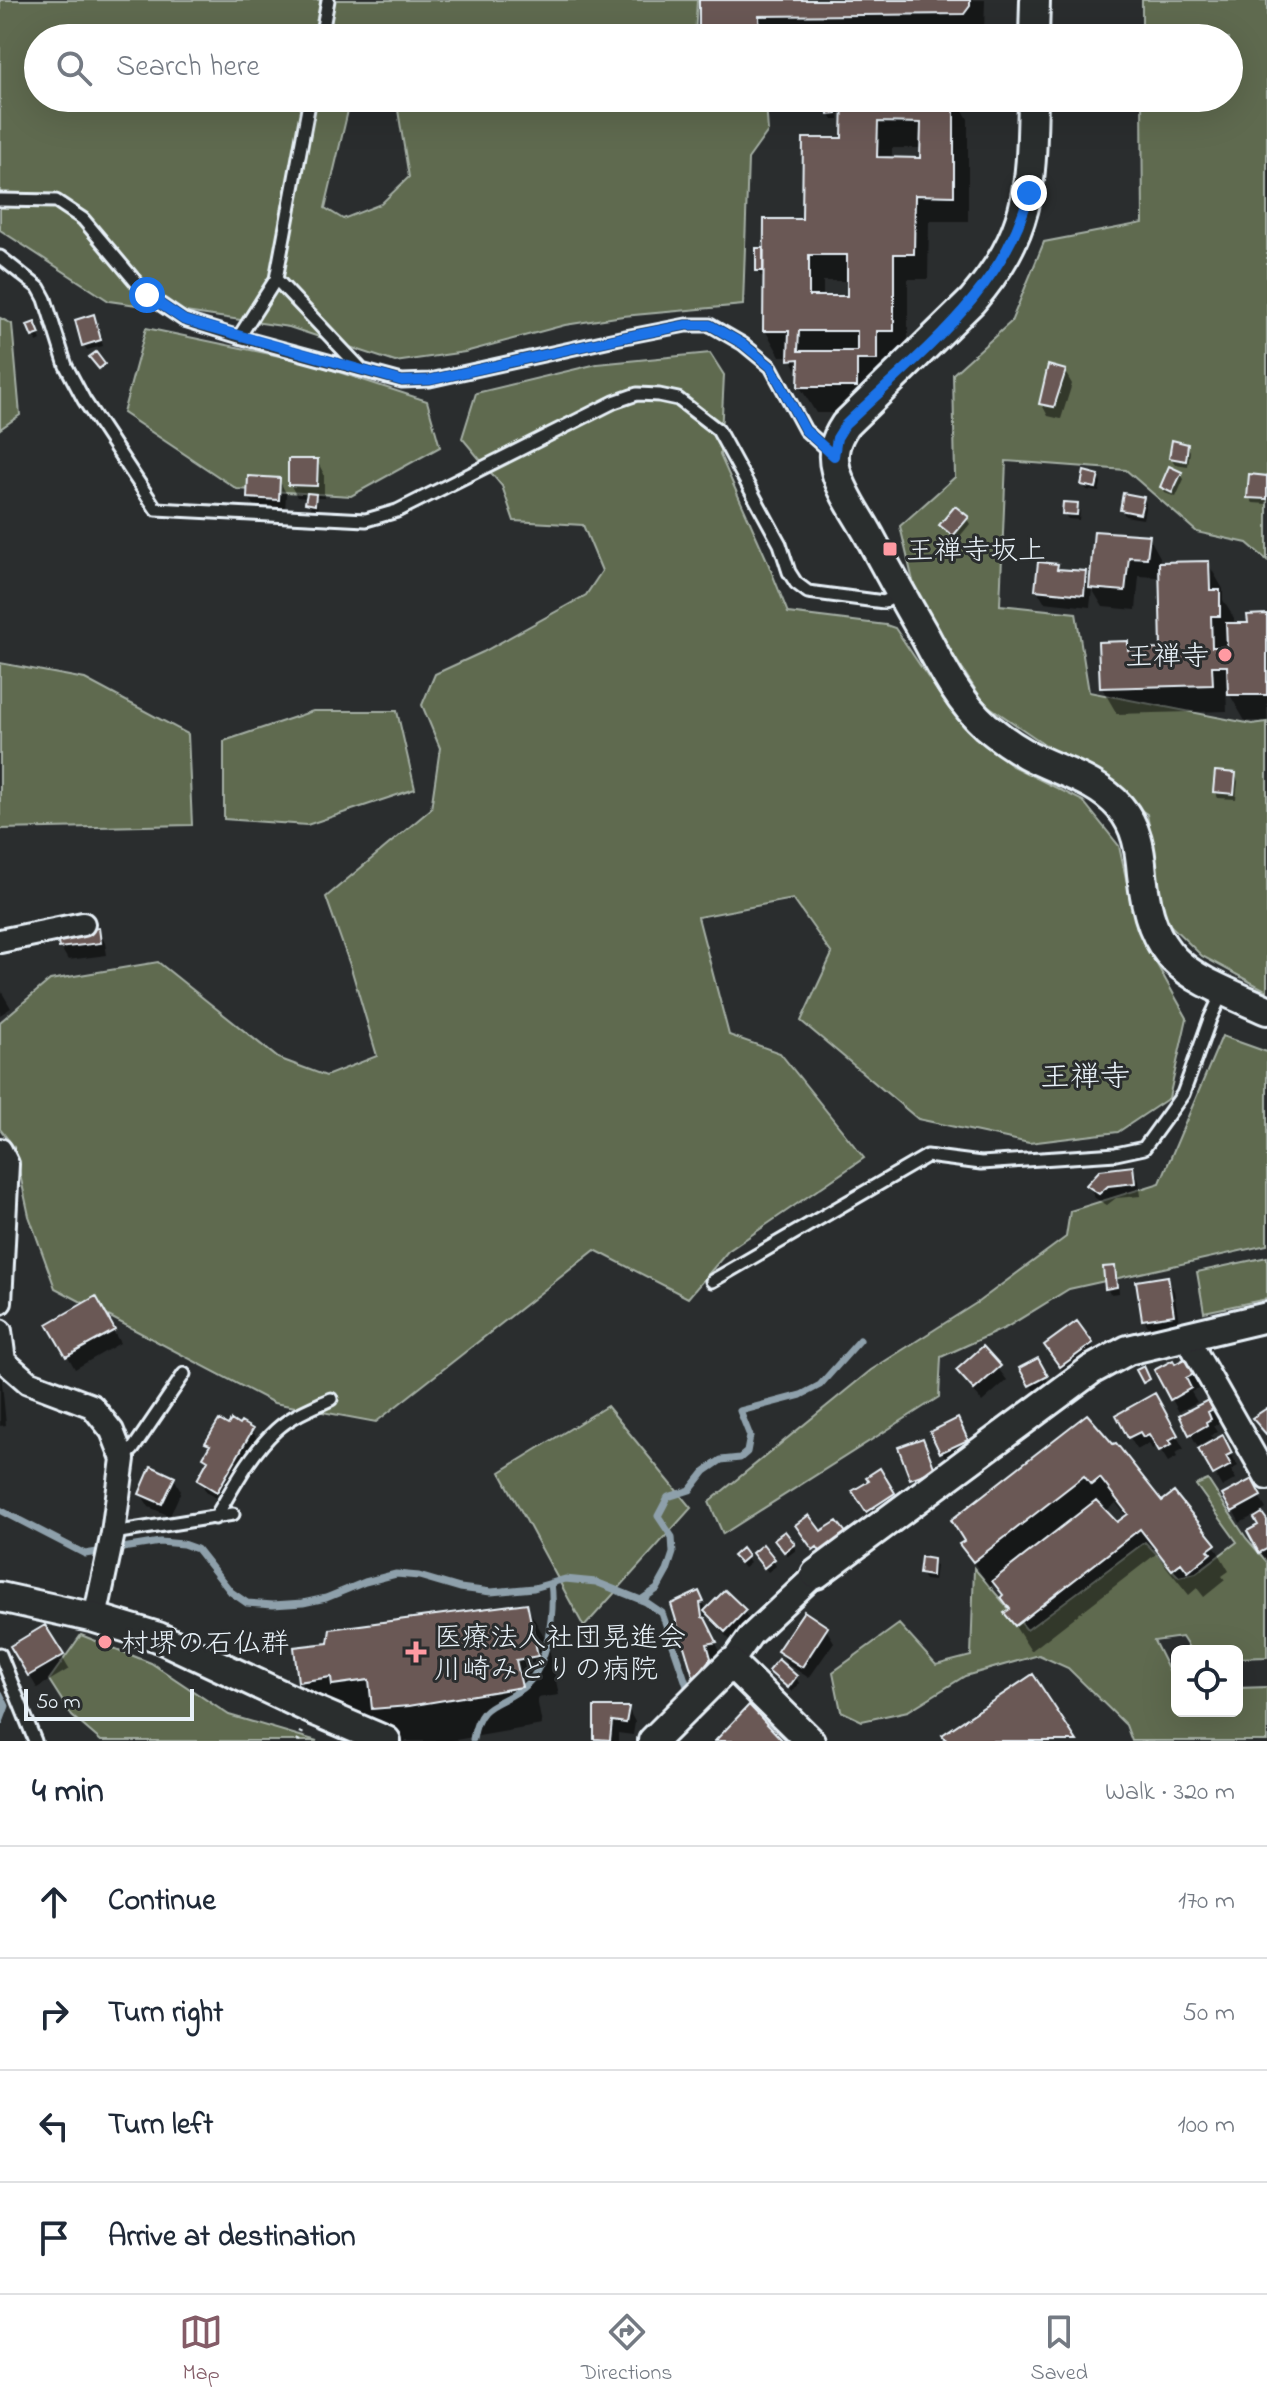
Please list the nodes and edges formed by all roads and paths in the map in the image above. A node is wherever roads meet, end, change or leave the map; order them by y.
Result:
1 (328, 0) edge
2 (1035, 0) edge
3 (324, 24) edge
4 (1034, 24) edge
5 (307, 112) edge
6 (1032, 112) edge
7 (0, 200) edge
8 (0, 257) edge
9 (276, 279) junction
10 (239, 337) junction
11 (361, 370) junction
12 (834, 456) junction
13 (900, 593) junction
14 (83, 924) dead end
15 (0, 941) edge
16 (1223, 990) junction
17 (1267, 1010) edge
18 (0, 1150) edge
19 (712, 1281) dead end
20 (0, 1302) edge
21 (1267, 1317) edge
22 (0, 1331) edge
23 (1186, 1336) junction
24 (184, 1374) dead end
25 (331, 1399) dead end
26 (123, 1459) junction
27 (1267, 1478) edge
28 (233, 1514) dead end
29 (215, 1518) junction
30 (113, 1533) junction
31 (816, 1574) joint
32 (0, 1597) edge
33 (95, 1618) junction
34 (0, 1654) edge
35 (731, 1663) junction
36 (35, 1741) edge
37 (386, 1741) edge
38 (654, 1741) edge
39 (810, 1741) edge

1 - 3 lane
2 - 4 street
5 - 9 lane
6 - 12 street
7 - 10 lane
8 - 13 lane
9 - 10 lane
9 - 11 lane
10 - 11 lane
11 - 12 lane
12 - 13 street
13 - 16 street
14 - 15 street
16 - 17 street
16 - 19 lane
18 - 20 street
21 - 23 street
22 - 26 street
23 - 27 street
23 - 31 street
24 - 26 lane
25 - 29 lane
26 - 30 street
28 - 29 lane
29 - 30 lane
30 - 33 street
31 - 35 street
32 - 33 street
33 - 37 street
34 - 36 lane
35 - 38 street
35 - 39 street

